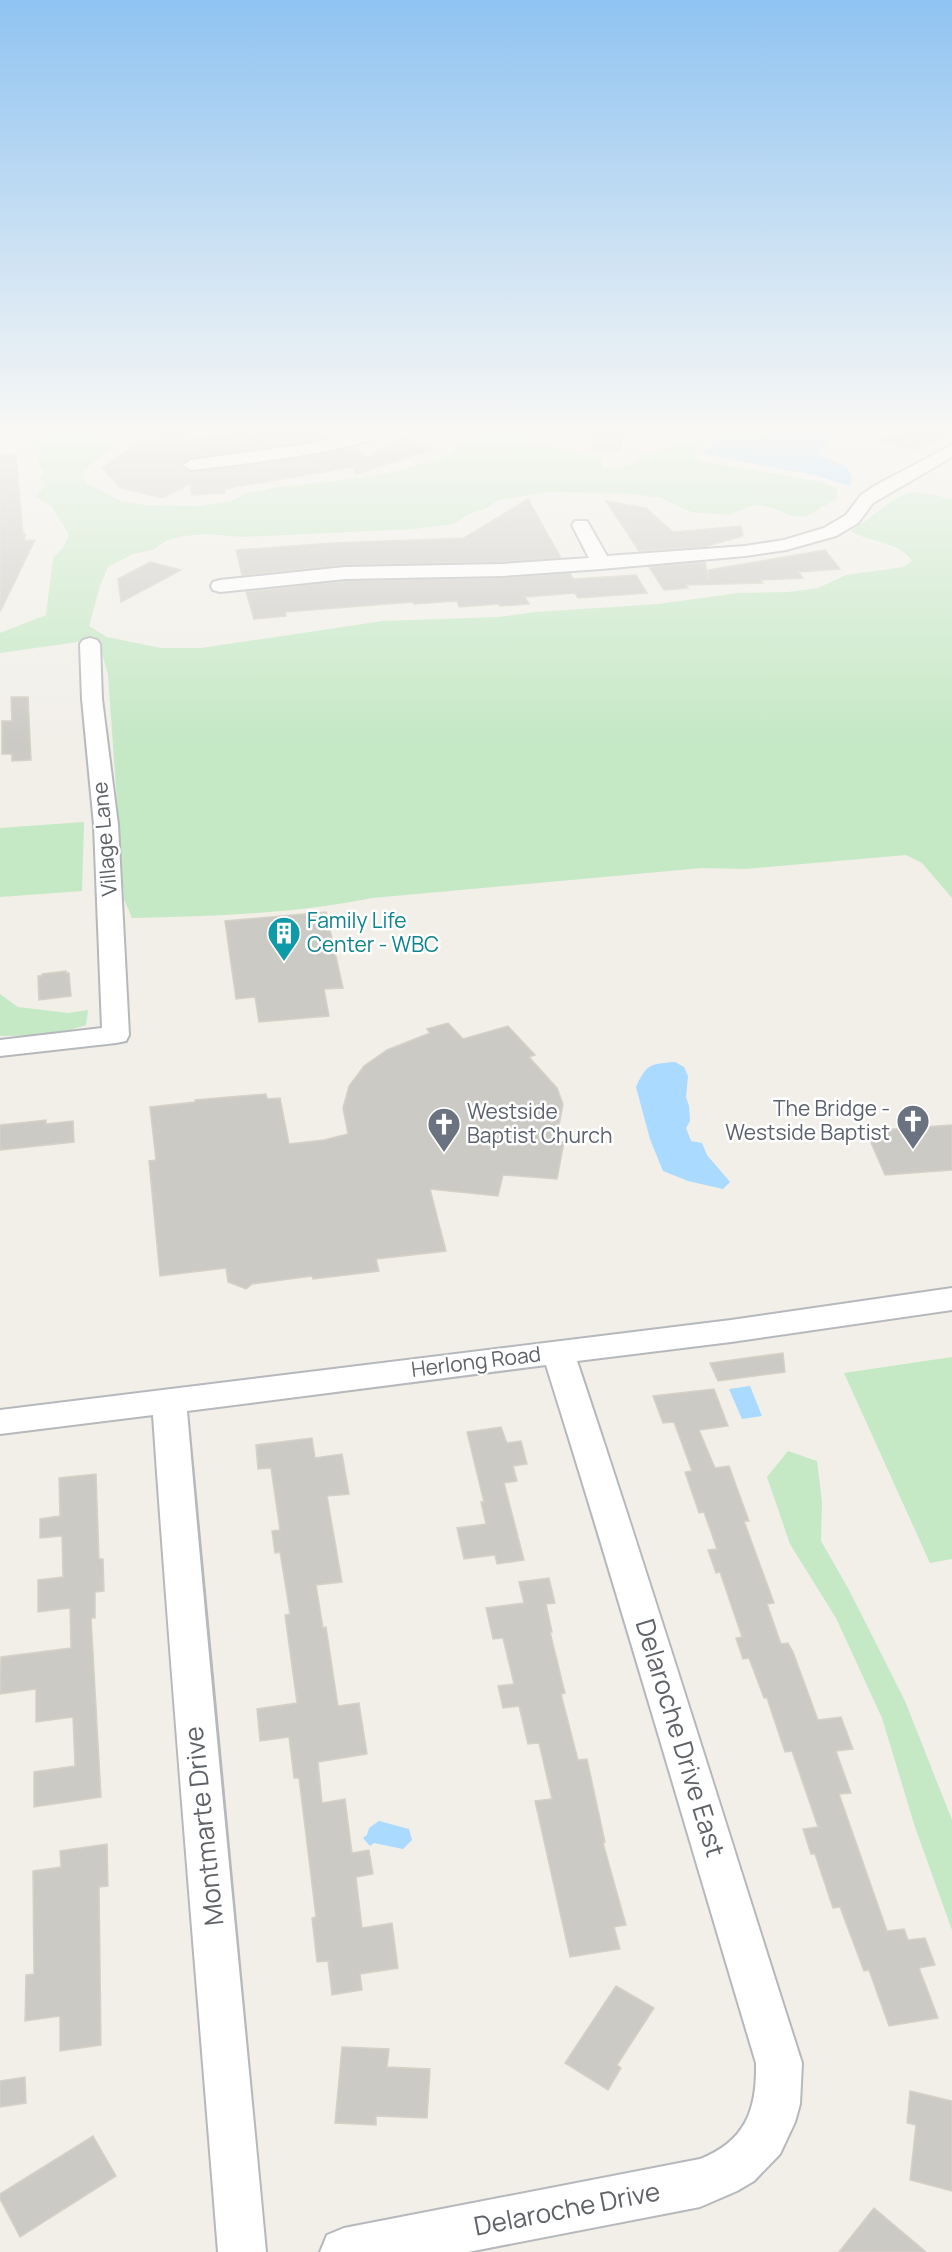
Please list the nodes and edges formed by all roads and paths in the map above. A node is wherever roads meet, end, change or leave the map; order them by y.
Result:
1 (585, 533) edge
2 (827, 533) edge
3 (602, 563) junction
4 (220, 586) dead end
5 (90, 644) dead end
6 (0, 1048) edge
7 (952, 1299) edge
8 (558, 1352) junction
9 (169, 1400) junction
10 (0, 1422) edge
11 (770, 2128) joint
12 (242, 2252) edge
13 (344, 2252) edge

1 - 3 street
2 - 3 street
3 - 4 street
5 - 6 street, Village Lane
7 - 8 street, Herlong Road
8 - 9 street, Herlong Road
8 - 11 street, Delaroche Drive East
9 - 10 street, Herlong Road
9 - 12 street, Montmarte Drive
11 - 13 street, Delaroche Drive

